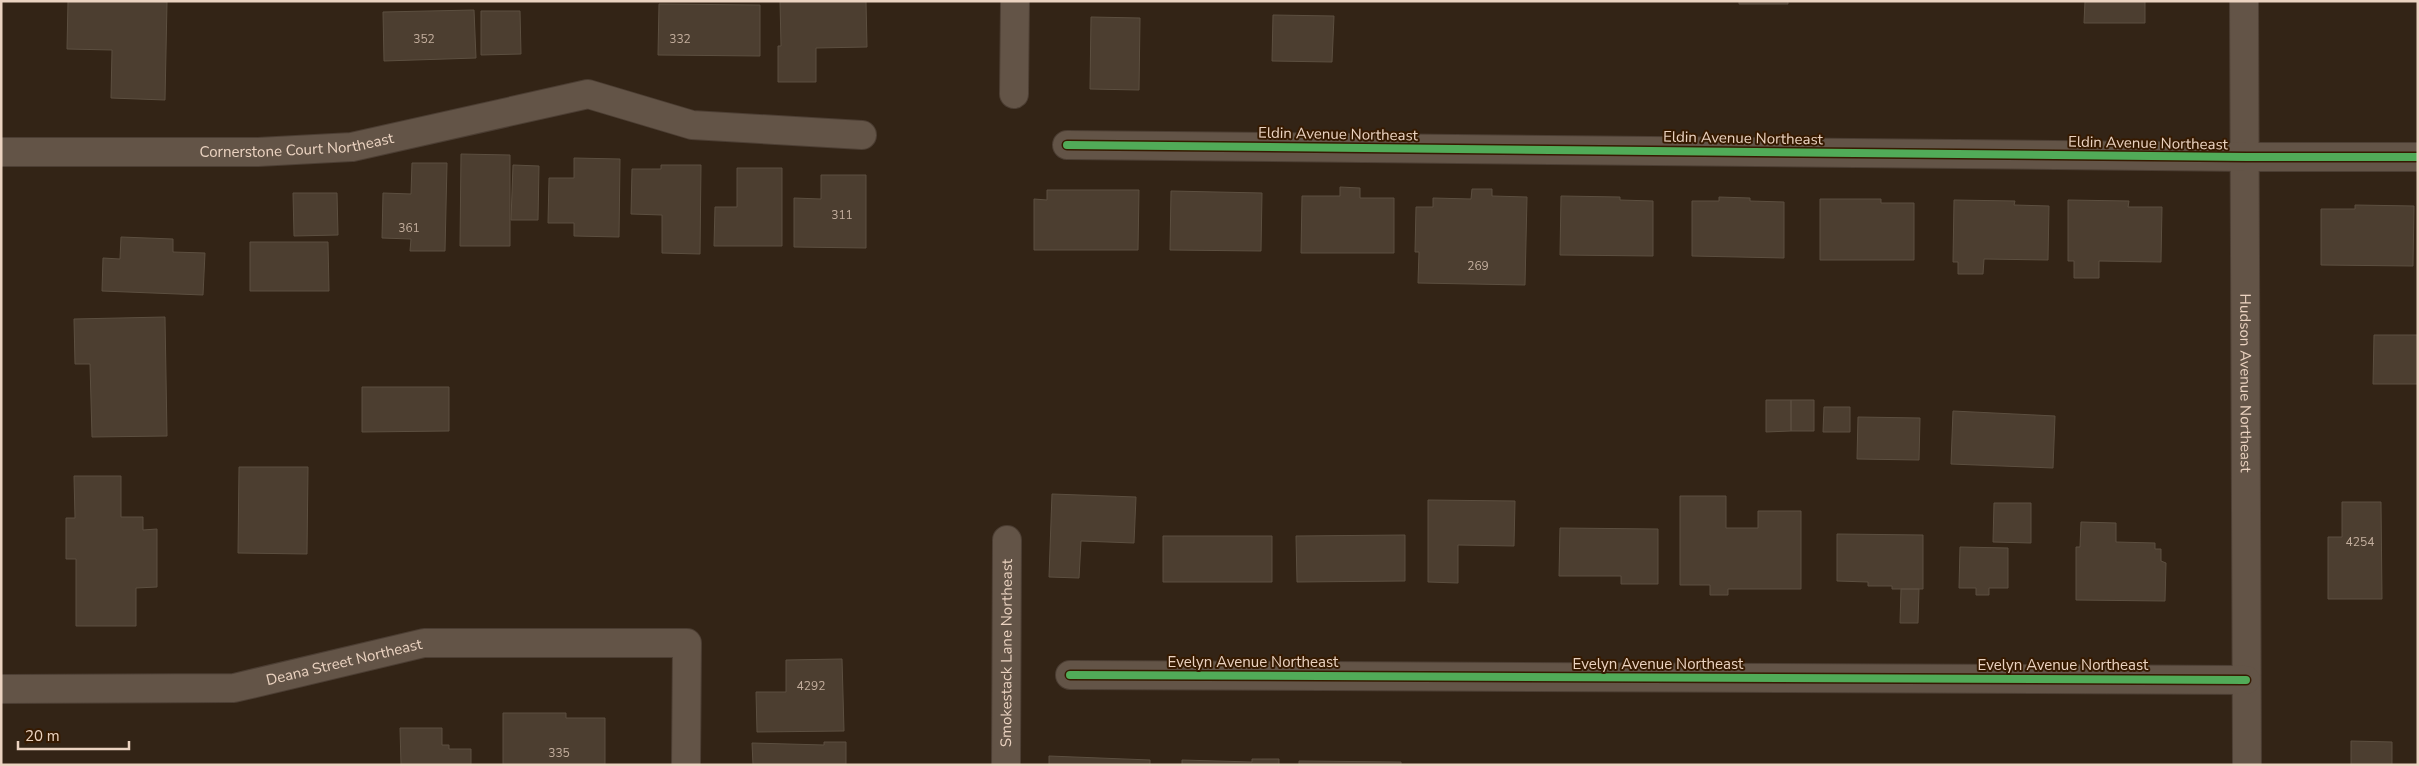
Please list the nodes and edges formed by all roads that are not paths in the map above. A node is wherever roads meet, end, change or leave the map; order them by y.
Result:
1 (1015, 1) edge
2 (2244, 1) edge
3 (1014, 94) dead end
4 (862, 135) dead end
5 (1067, 145) dead end
6 (1, 152) edge
7 (2246, 157) junction
8 (2418, 157) edge
9 (1006, 540) dead end
10 (1070, 675) dead end
11 (2246, 680) junction
12 (1, 689) edge
13 (686, 765) edge
14 (1006, 765) edge
15 (2247, 765) edge

1 - 3 street
2 - 7 street, Hudson Avenue Northeast
4 - 6 street, Cornerstone Court Northeast
5 - 7 street, Eldin Avenue Northeast
7 - 8 street, Eldin Avenue Northeast
7 - 11 street, Hudson Avenue Northeast
9 - 14 street, Smokestack Lane Northeast
10 - 11 street, Evelyn Avenue Northeast
11 - 15 street, Hudson Avenue Northeast
12 - 13 street, Deana Street Northeast

